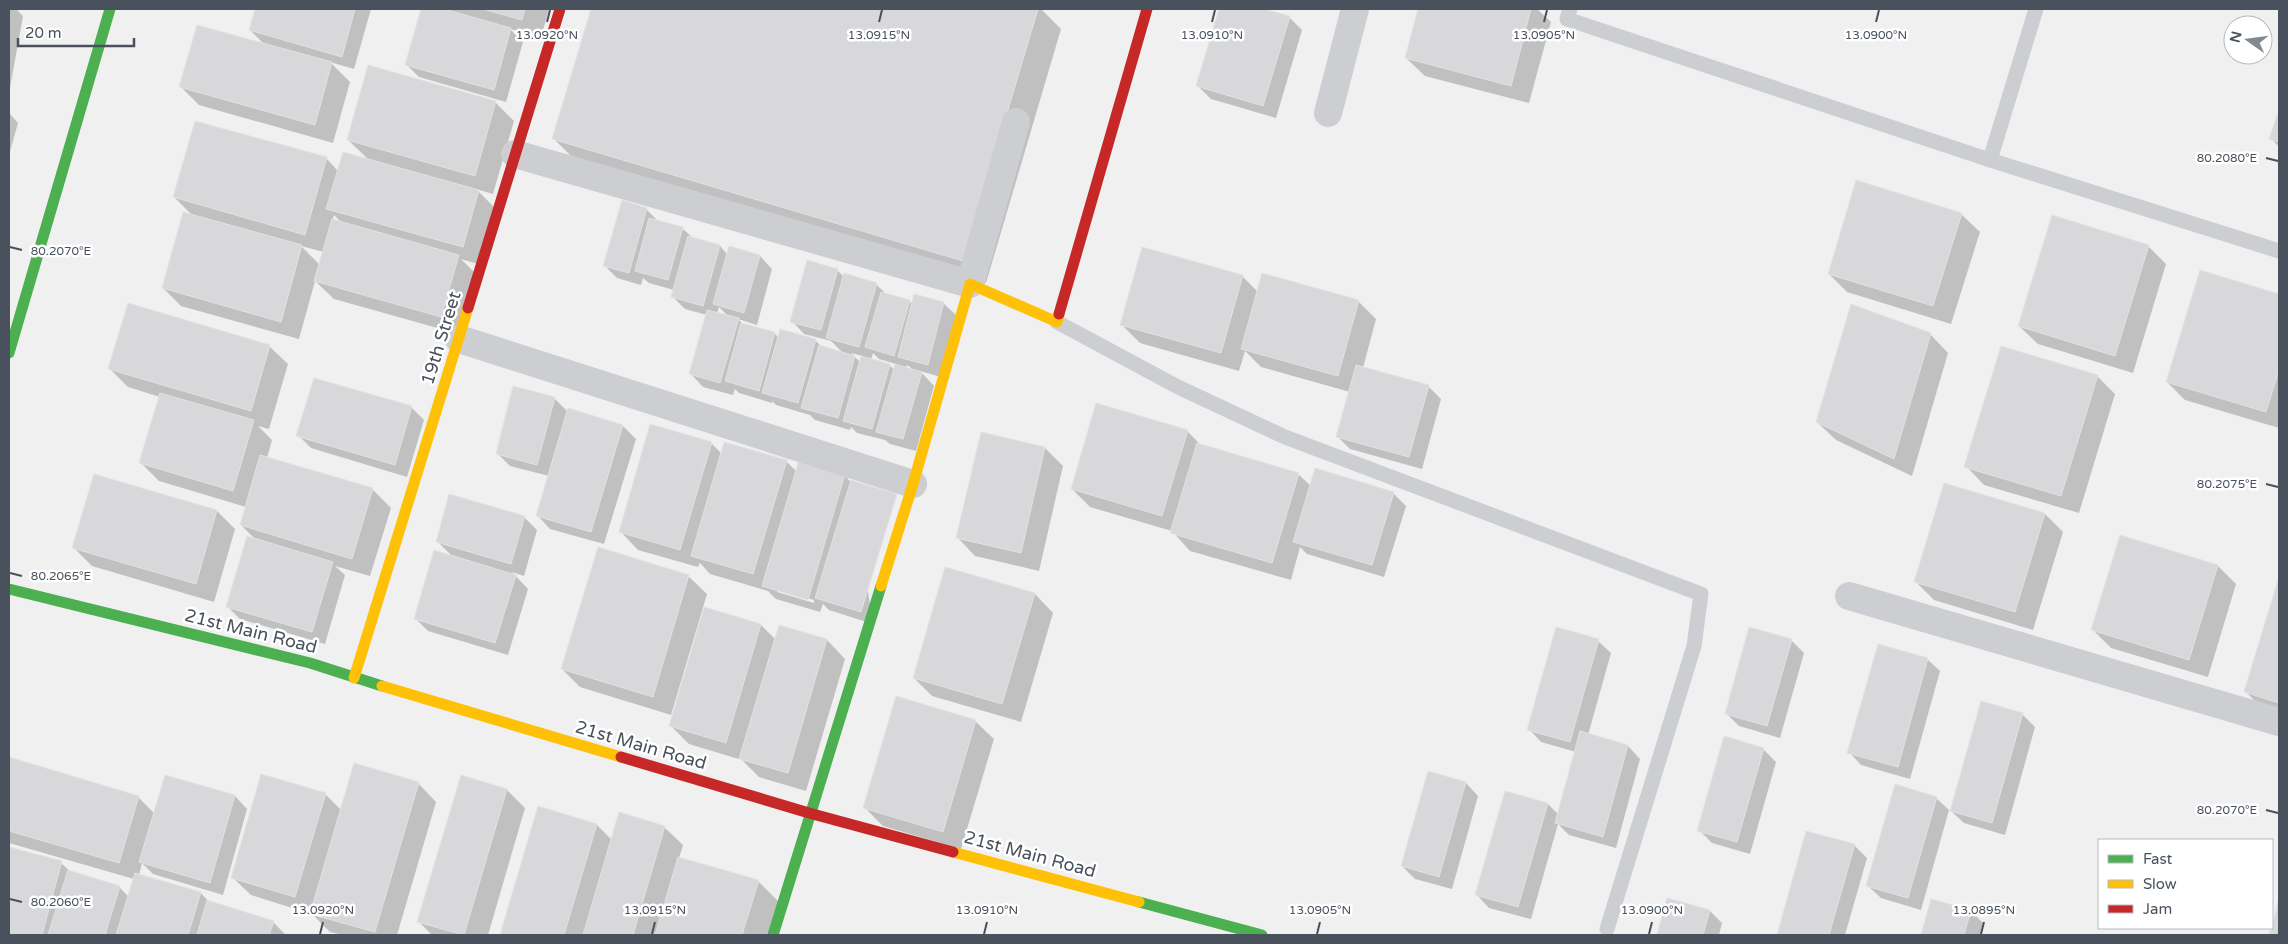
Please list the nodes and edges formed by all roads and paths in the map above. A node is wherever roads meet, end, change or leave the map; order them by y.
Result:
1 (110, 9) edge
2 (560, 9) edge
3 (1147, 9) edge
4 (1355, 9) edge
5 (1570, 9) edge
6 (2036, 9) edge
7 (1328, 112) dead end
8 (1016, 122) dead end
9 (516, 154) junction
10 (1990, 160) junction
11 (2279, 251) edge
12 (970, 284) junction
13 (1057, 322) junction
14 (459, 340) junction
15 (9, 353) edge
16 (913, 484) junction
17 (9, 589) edge
18 (1849, 596) dead end
19 (354, 678) junction
20 (2279, 722) edge
21 (809, 813) junction
22 (1607, 929) dead end
23 (773, 935) edge
24 (1262, 935) edge

1 - 15 street
2 - 9 street, 19th Street
3 - 13 street
4 - 7 street
5 - 10 lane
6 - 10 lane
8 - 12 street
9 - 12 street
9 - 14 street, 19th Street
10 - 11 lane
12 - 13 street
12 - 16 street
13 - 22 lane
14 - 16 street
14 - 19 street, 19th Street
16 - 21 street
17 - 19 street, 21st Main Road
18 - 20 street
19 - 21 street, 21st Main Road
21 - 23 street
21 - 24 street, 21st Main Road

